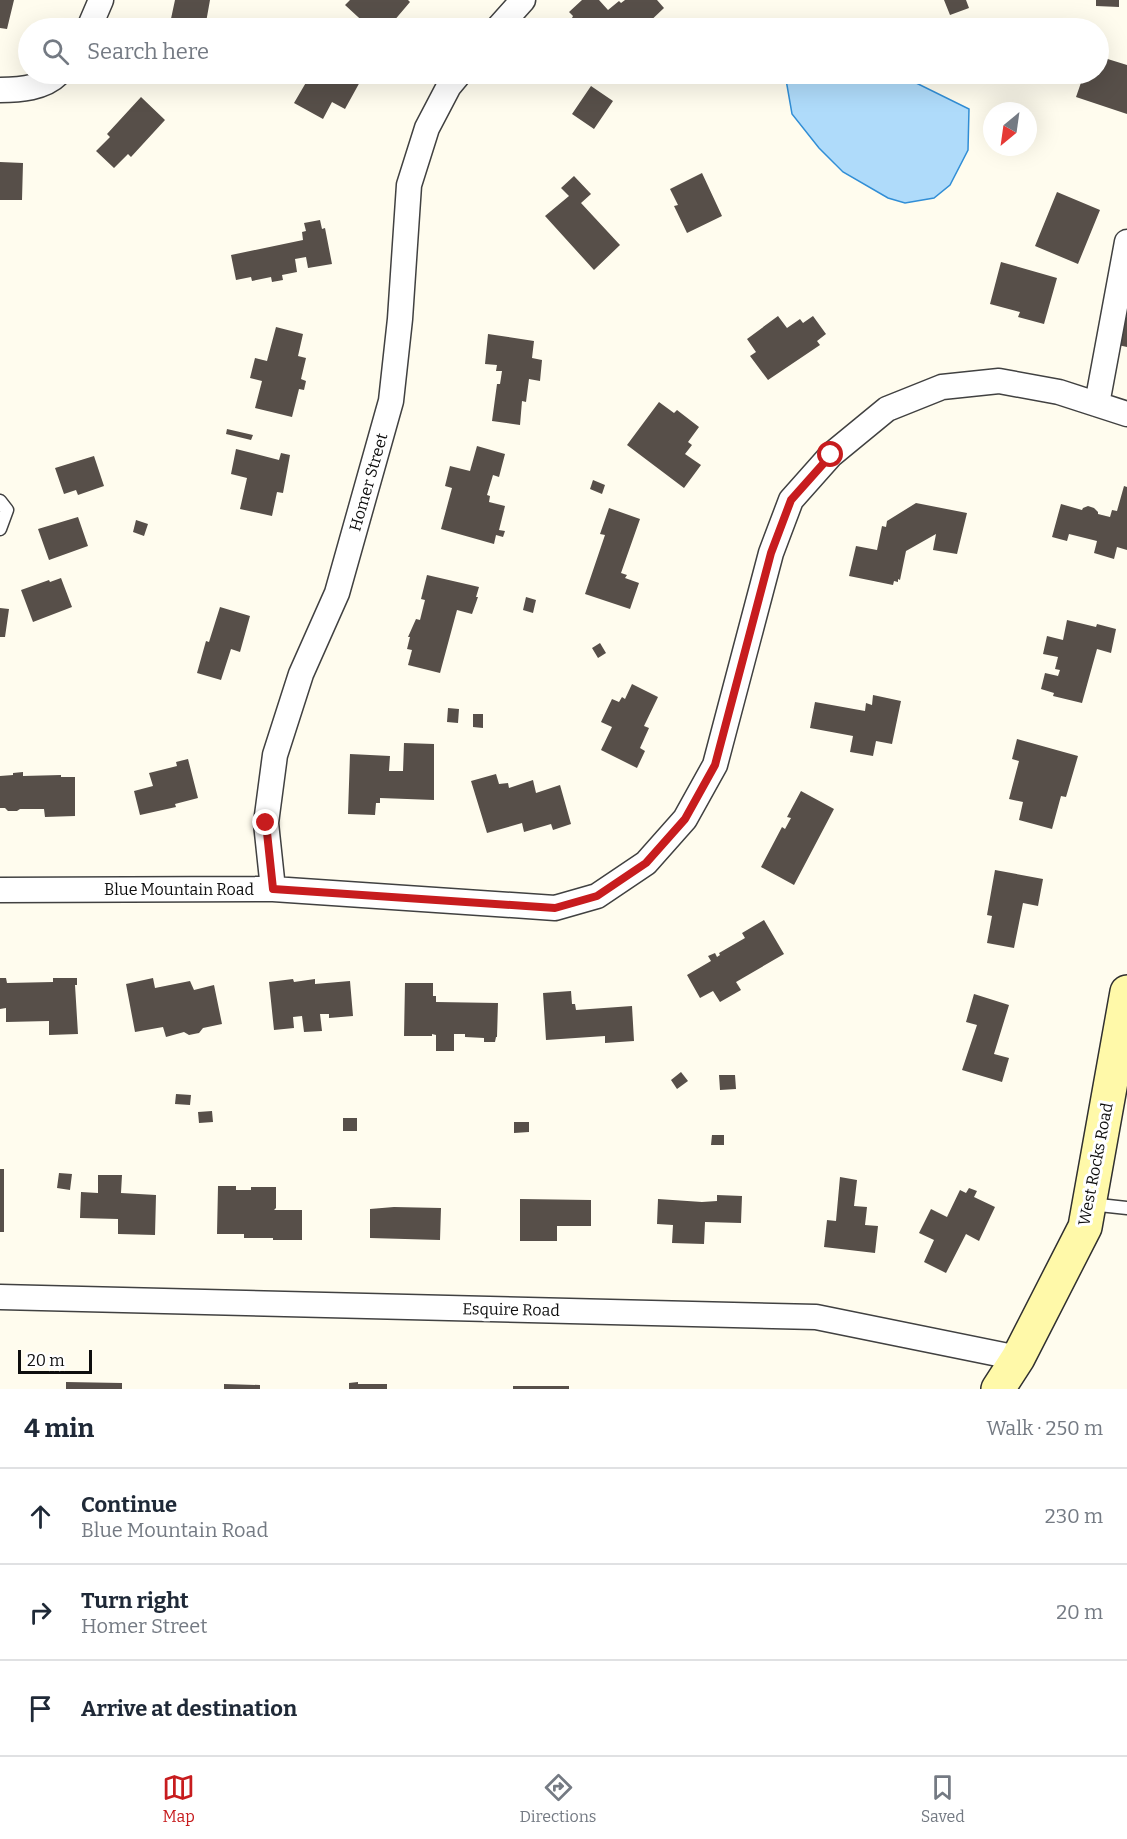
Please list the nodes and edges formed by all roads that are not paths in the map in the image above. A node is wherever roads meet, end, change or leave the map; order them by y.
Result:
1 (101, 0) edge
2 (523, 0) edge
3 (93, 18) edge
4 (507, 18) edge
5 (39, 84) edge
6 (451, 84) edge
7 (0, 90) edge
8 (1127, 242) edge
9 (1097, 404) junction
10 (1127, 414) edge
11 (0, 501) edge
12 (0, 529) edge
13 (273, 889) junction
14 (0, 890) edge
15 (1127, 992) edge
16 (1089, 1204) junction
17 (1127, 1208) edge
18 (0, 1297) edge
19 (1018, 1358) junction
20 (998, 1389) edge

1 - 3 street
2 - 4 street
5 - 7 street
6 - 13 street, Homer Street
8 - 9 street
9 - 10 street, Blue Mountain Road
9 - 13 street, Blue Mountain Road
11 - 12 lane
13 - 14 street, Blue Mountain Road
15 - 16 main road, West Rocks Road
16 - 17 lane
16 - 19 main road, West Rocks Road
18 - 19 street, Esquire Road
19 - 20 main road, West Rocks Road

